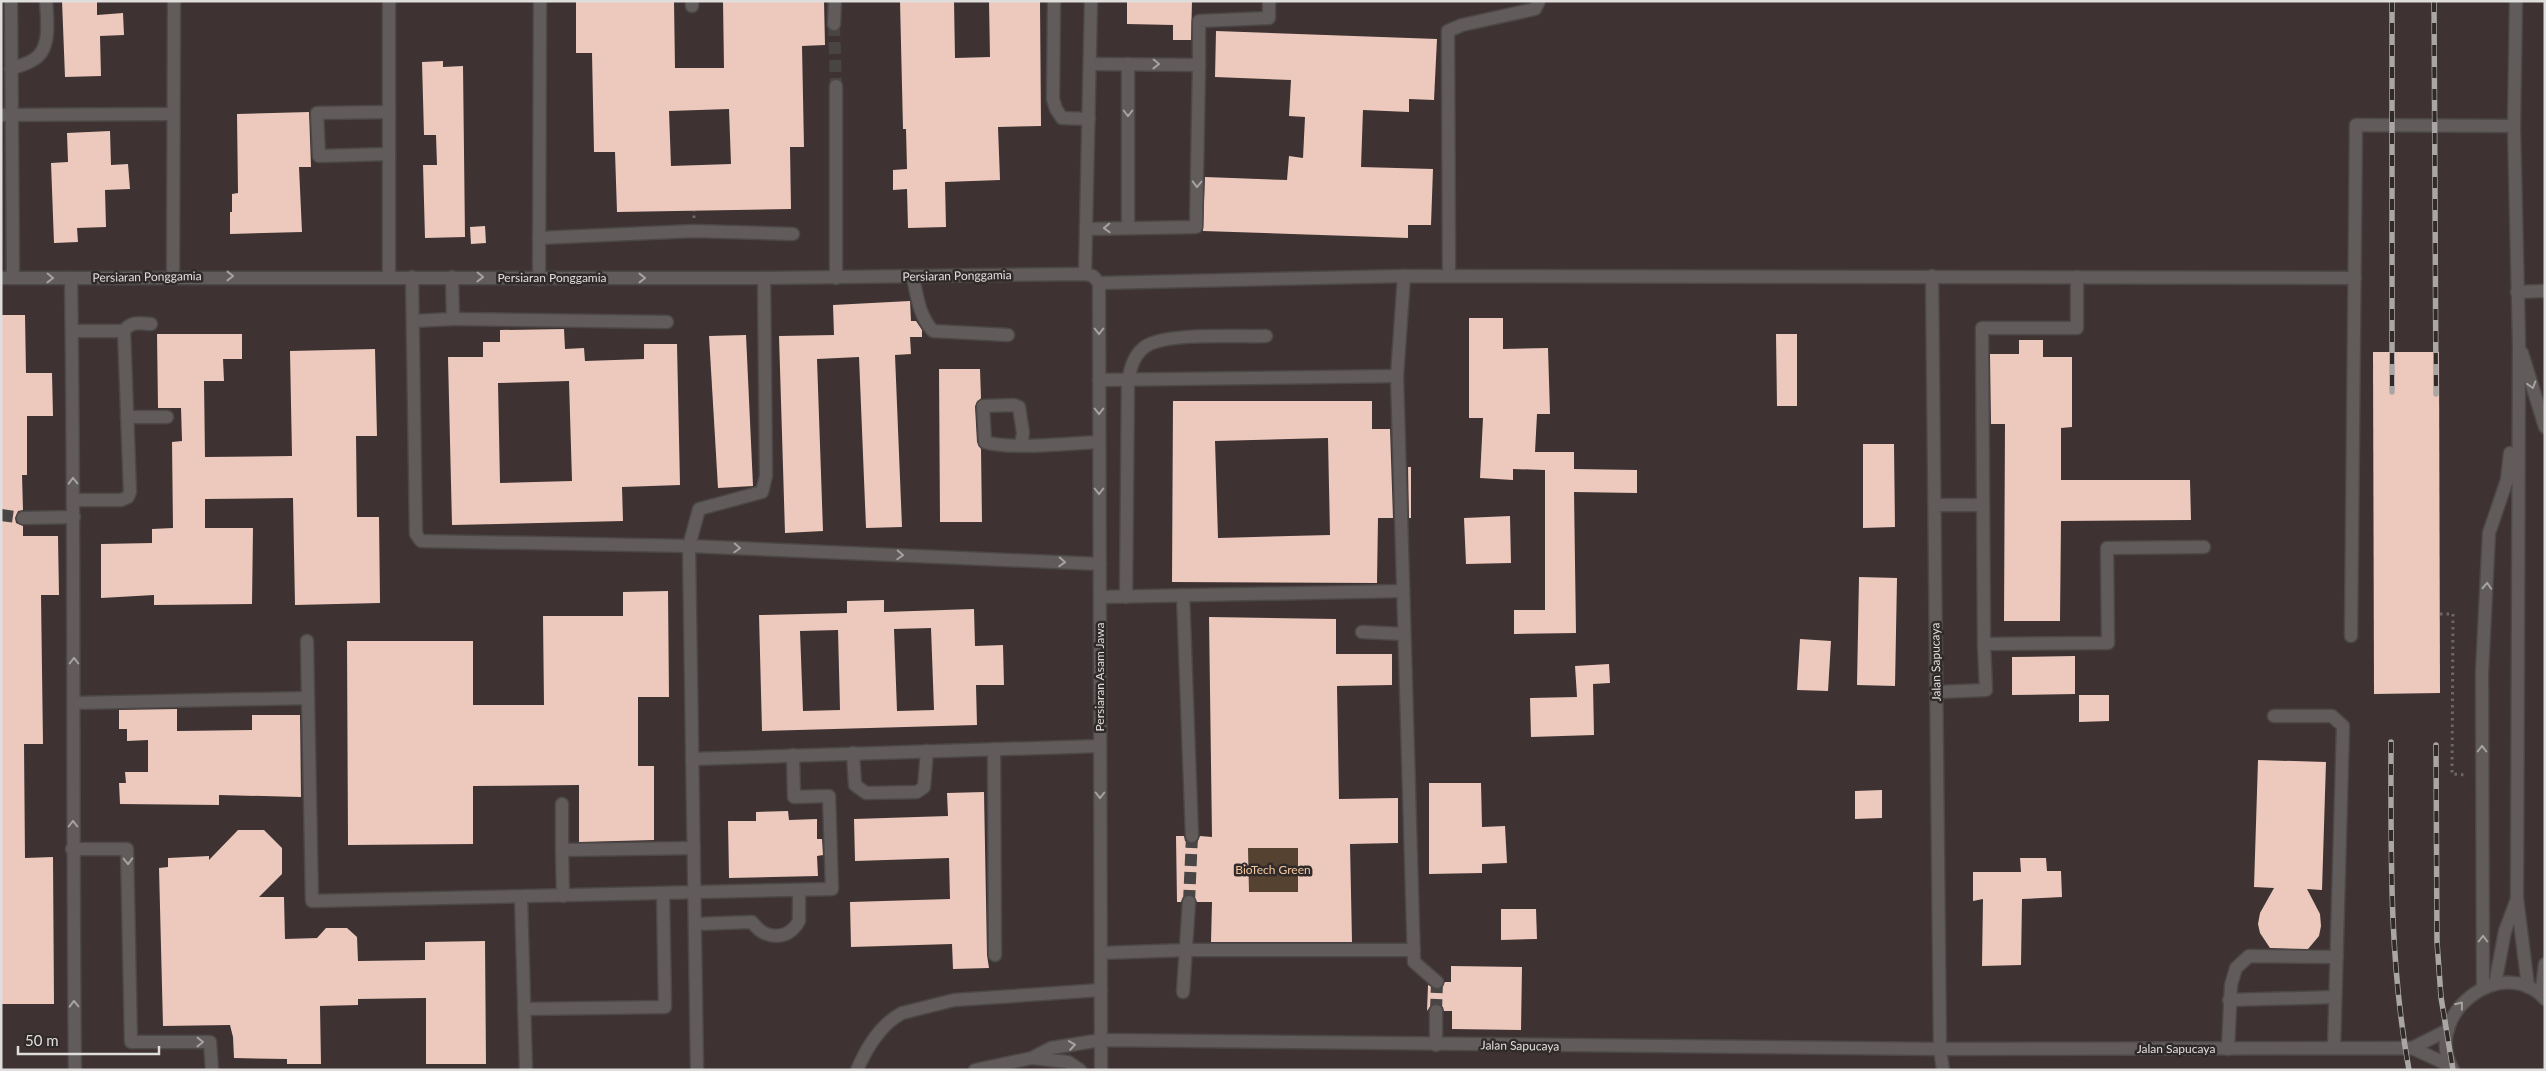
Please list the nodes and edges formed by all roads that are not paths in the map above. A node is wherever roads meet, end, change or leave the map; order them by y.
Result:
1 (11, 1) edge
2 (46, 1) edge
3 (174, 1) edge
4 (389, 1) edge
5 (540, 1) edge
6 (835, 1) edge
7 (1054, 1) edge
8 (1091, 1) edge
9 (1269, 1) edge
10 (1538, 1) edge
11 (2516, 1) edge
12 (834, 24) tunnel mouth
13 (1090, 64) junction
14 (1128, 64) junction
15 (1199, 65) junction
16 (11, 69) junction
17 (836, 86) tunnel mouth
18 (389, 112) junction
19 (6, 114) edge
20 (173, 114) junction
21 (1089, 119) junction
22 (2514, 126) junction
23 (389, 154) junction
24 (1128, 228) junction
25 (1086, 229) junction
26 (793, 234) dead end
27 (540, 238) junction
28 (7, 244) edge
29 (1085, 274) junction
30 (172, 276) junction
31 (1404, 276) junction
32 (1449, 276) junction
33 (1932, 276) junction
34 (7, 277) edge
35 (389, 277) junction
36 (412, 277) junction
37 (452, 277) junction
38 (913, 277) junction
39 (2077, 277) junction
40 (71, 278) junction
41 (764, 278) junction
42 (836, 278) junction
43 (2355, 278) junction
44 (539, 279) junction
45 (1099, 283) junction
46 (2545, 291) edge
47 (2517, 292) junction
48 (453, 319) junction
49 (413, 321) junction
50 (667, 322) dead end
51 (151, 324) dead end
52 (124, 331) junction
53 (72, 332) junction
54 (1008, 336) dead end
55 (1266, 336) dead end
56 (2519, 344) junction
57 (1397, 376) junction
58 (1099, 380) junction
59 (1128, 380) junction
60 (2517, 403) junction
61 (127, 417) junction
62 (166, 417) dead end
63 (2545, 427) edge
64 (1099, 442) junction
65 (1021, 445) dead end
66 (73, 500) junction
67 (1935, 505) junction
68 (1983, 505) junction
69 (74, 517) junction
70 (23, 518) tunnel mouth
71 (689, 546) junction
72 (2204, 547) dead end
73 (1100, 564) junction
74 (1403, 591) junction
75 (1126, 596) junction
76 (1183, 596) junction
77 (1100, 597) junction
78 (1362, 632) dead end
79 (1403, 634) junction
80 (2352, 636) dead end
81 (306, 640) dead end
82 (1984, 644) junction
83 (1936, 692) junction
84 (308, 698) junction
85 (74, 703) junction
86 (2274, 716) dead end
87 (1100, 746) junction
88 (994, 749) junction
89 (927, 751) junction
90 (853, 753) junction
91 (793, 755) junction
92 (692, 759) junction
93 (562, 804) dead end
94 (1192, 836) tunnel mouth
95 (694, 848) junction
96 (72, 849) junction
97 (562, 850) junction
98 (799, 890) junction
99 (663, 894) junction
100 (695, 894) junction
101 (563, 896) junction
102 (521, 897) junction
103 (2517, 898) junction
104 (1190, 902) tunnel mouth
105 (695, 924) junction
106 (1187, 950) junction
107 (1414, 950) junction
108 (1101, 953) junction
109 (995, 955) dead end
110 (2337, 957) junction
111 (2545, 964) edge
112 (1437, 982) dead end
113 (2495, 984) junction
114 (2483, 988) junction
115 (2528, 988) junction
116 (1101, 990) junction
117 (1183, 992) dead end
118 (2335, 997) junction
119 (2543, 997) edge
120 (2230, 1000) junction
121 (524, 1009) junction
122 (1436, 1010) tunnel mouth
123 (2448, 1030) junction
124 (1101, 1040) junction
125 (1436, 1045) junction
126 (2334, 1048) junction
127 (2412, 1048) junction
128 (1940, 1049) junction
129 (2228, 1049) junction
130 (1032, 1058) junction
131 (2452, 1068) edge
132 (75, 1070) edge
133 (212, 1070) edge
134 (526, 1070) edge
135 (698, 1070) edge
136 (857, 1070) edge
137 (974, 1070) edge
138 (1080, 1070) edge
139 (1101, 1070) edge
140 (1943, 1070) edge

1 - 16 street
2 - 16 street
3 - 20 street
4 - 18 street
5 - 27 street
6 - 12 street
7 - 21 street
8 - 13 street
9 - 15 street
10 - 32 street
11 - 22 street
13 - 14 street
13 - 21 street
14 -> 15 street
14 -> 24 street
15 -> 24 street
16 - 19 street
17 - 42 street
18 - 23 street
18 - 23 street
19 - 20 street
19 - 28 street
20 - 30 street
21 - 25 street
22 - 43 street
22 - 47 street
23 - 35 street
24 -> 25 street
25 - 29 street
26 - 27 street
27 - 44 street
28 - 34 street
29 - 38 street, Persiaran Ponggamia
29 - 45 street
30 -> 35 street, Persiaran Ponggamia
30 - 40 street, Persiaran Ponggamia
31 - 32 street
31 - 45 street
31 - 57 street
32 - 33 street
33 - 39 street
33 - 67 street, Jalan Sapucaya
34 -> 40 street, Persiaran Ponggamia
35 - 36 street, Persiaran Ponggamia
36 - 37 street, Persiaran Ponggamia
36 - 49 street
37 -> 44 street, Persiaran Ponggamia
37 - 48 street
38 - 42 street, Persiaran Ponggamia
38 - 54 street
39 - 43 street
39 - 68 street
40 - 53 street
41 - 42 street, Persiaran Ponggamia
44 -> 41 street, Persiaran Ponggamia
41 - 71 street
43 - 80 street
45 -> 58 street, Persiaran Asam Jawa
46 - 47 street
47 - 56 street
48 - 49 street
48 - 50 street
49 - 71 street
51 - 52 street
52 - 53 street
52 - 61 street
66 -> 53 street
55 - 59 street
56 - 60 street
56 -> 63 street
57 - 59 street
57 - 74 street
58 - 59 street
58 -> 64 street, Persiaran Asam Jawa
59 - 75 street
60 - 103 street
114 -> 60 street
61 - 62 street
61 - 66 street
64 - 65 street
64 -> 73 street, Persiaran Asam Jawa
66 - 69 street
67 - 68 street
67 - 83 street, Jalan Sapucaya
68 - 82 street
69 - 70 street
85 -> 69 street
71 -> 73 street
71 - 92 street
72 - 82 street
73 - 77 street, Persiaran Asam Jawa
74 - 76 street
74 - 79 street
75 - 76 street
75 - 77 street
76 - 94 street
77 - 87 street, Persiaran Asam Jawa
78 - 79 street
79 - 107 street
81 - 84 street
82 - 83 street
83 - 128 street, Jalan Sapucaya
84 - 85 street
84 - 102 street
96 -> 85 street
86 - 110 street
87 - 88 street
87 -> 108 street, Persiaran Asam Jawa
88 - 89 street
88 - 109 street
89 - 90 street
89 - 90 street
90 - 91 street
91 - 92 street
91 - 98 street
92 - 95 street
93 - 97 street
95 - 97 street
95 - 100 street
132 -> 96 street
96 -> 133 street
97 - 101 street
98 - 100 street
98 - 105 street
99 - 100 street
99 - 101 street
99 - 121 street
100 - 105 street
101 - 102 street
102 - 121 street
103 - 113 street
103 - 115 street
104 - 106 street
105 - 135 street
106 - 107 street
106 - 108 street
106 - 117 street
107 - 112 street
108 - 116 street, Persiaran Asam Jawa
110 - 118 street
110 - 120 street
111 - 119 street
113 - 114 street
113 - 115 street
123 -> 114 street
115 - 119 street
116 - 124 street, Persiaran Asam Jawa
116 - 136 street
118 - 120 street
118 - 126 street
120 - 129 street
121 - 134 street
122 - 125 street
123 - 127 street
123 - 131 street
124 - 125 street, Jalan Sapucaya
130 -> 124 street, Jalan Sapucaya
124 - 139 street, Persiaran Asam Jawa
125 - 128 street, Jalan Sapucaya
126 - 127 street, Jalan Sapucaya
126 - 129 street, Jalan Sapucaya
127 - 131 street
128 - 129 street, Jalan Sapucaya
128 - 140 street
130 - 137 street
130 - 138 street

